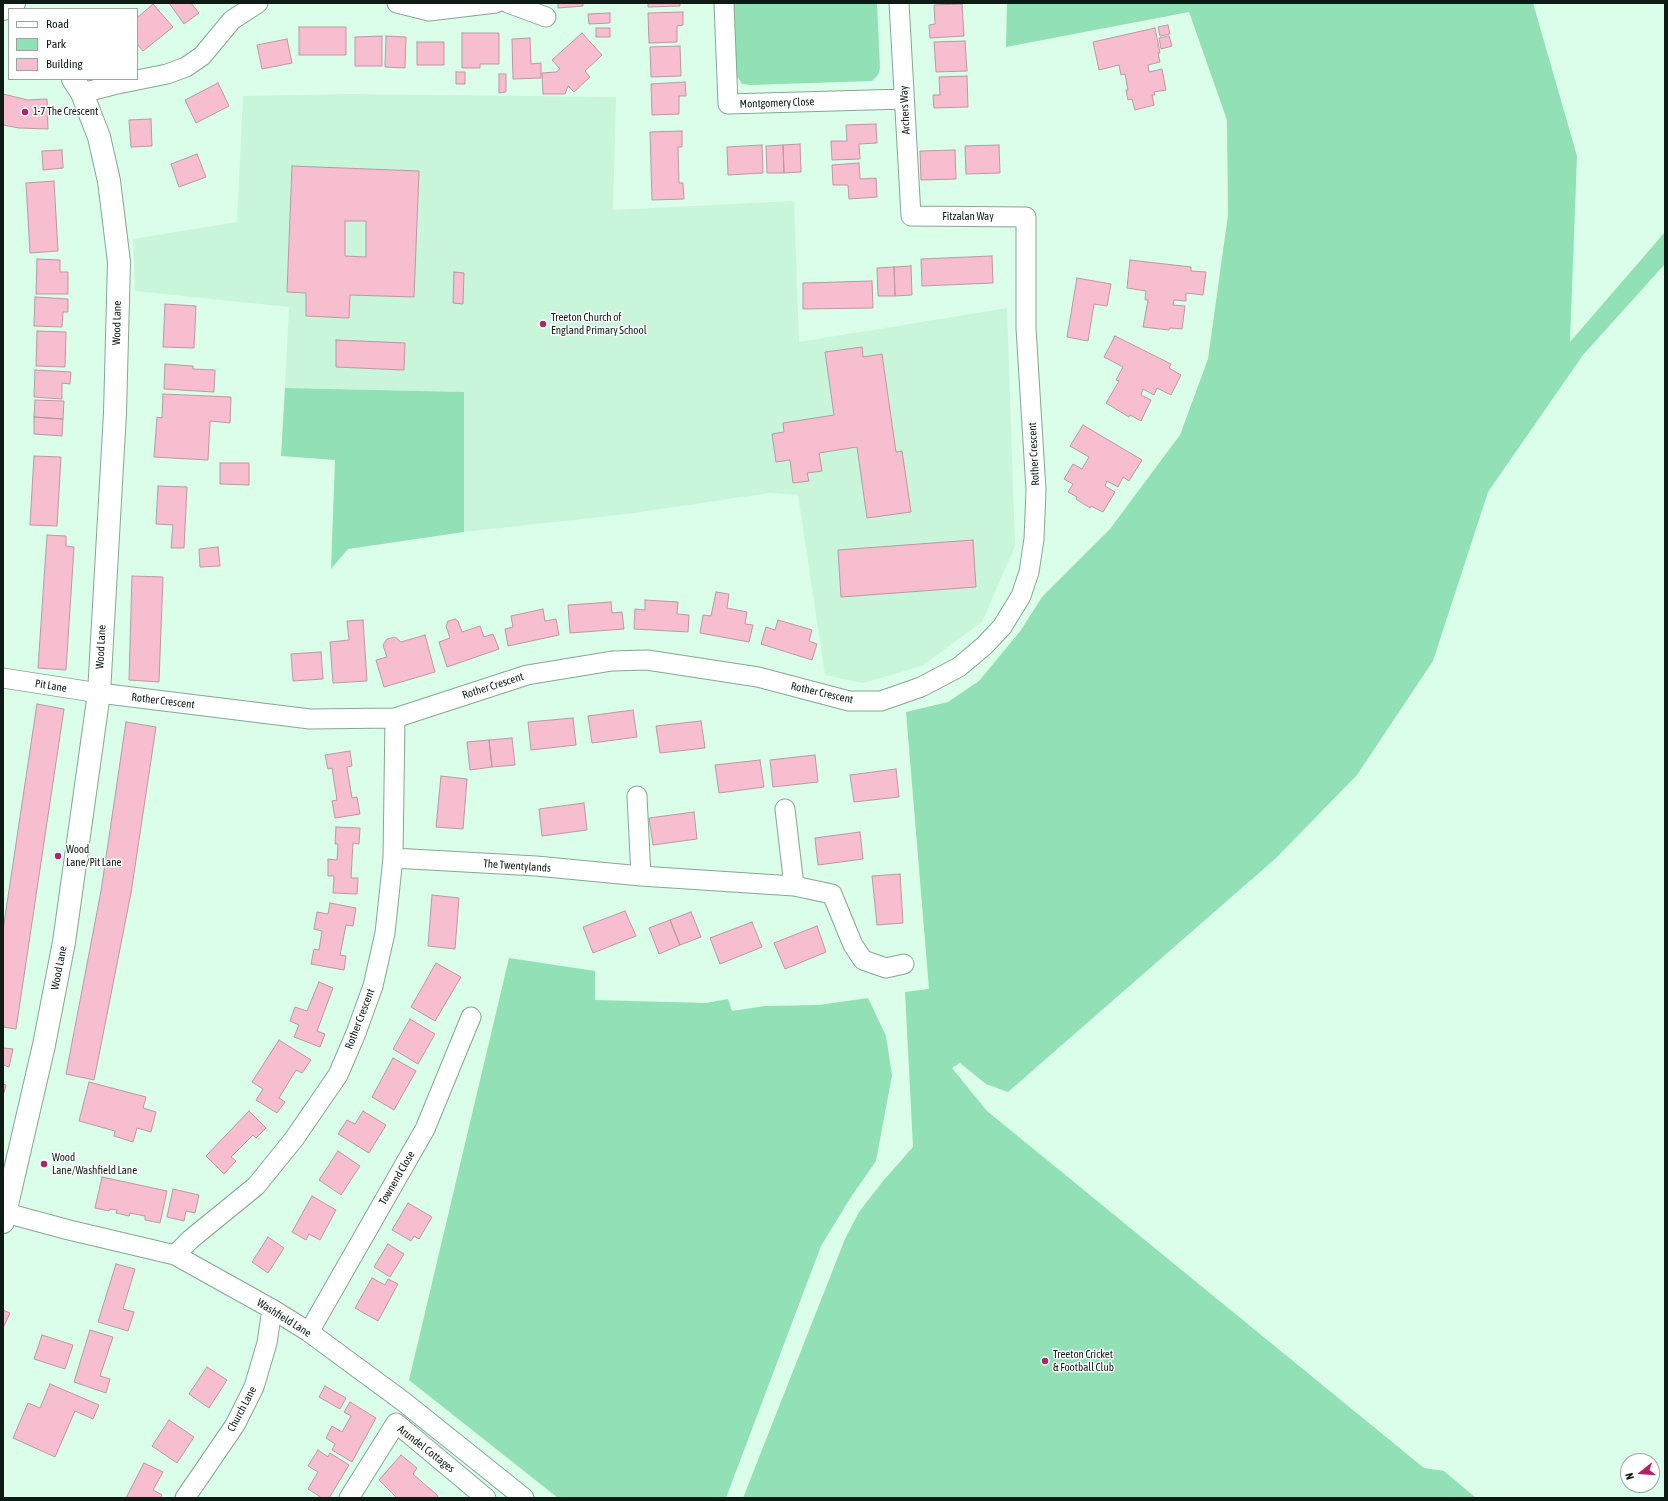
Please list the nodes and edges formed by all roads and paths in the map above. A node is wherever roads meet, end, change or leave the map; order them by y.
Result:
1 (14, 3) edge
2 (258, 3) edge
3 (397, 3) edge
4 (496, 3) edge
5 (508, 3) edge
6 (724, 3) edge
7 (899, 3) edge
8 (3, 10) edge
9 (546, 17) dead end
10 (138, 80) edge
11 (138, 80) edge
12 (78, 86) edge
13 (904, 99) junction
14 (911, 216) joint
15 (1026, 217) joint
16 (3, 678) edge
17 (99, 693) junction
18 (396, 718) junction
19 (637, 796) dead end
20 (785, 809) dead end
21 (393, 858) junction
22 (641, 876) junction
23 (794, 886) junction
24 (904, 964) dead end
25 (471, 1017) dead end
26 (4, 1218) edge
27 (175, 1255) junction
28 (272, 1309) junction
29 (309, 1332) junction
30 (185, 1498) edge
31 (349, 1498) edge
32 (486, 1498) edge
33 (524, 1498) edge

1 - 8 street
2 - 11 street
3 - 4 street
5 - 9 street
6 - 13 street, Montgomery Close
7 - 13 street, Archers Way
10 - 12 street
12 - 17 street, Wood Lane
13 - 14 street, Archers Way
14 - 15 street, Fitzalan Way
15 - 18 street, Rother Crescent
16 - 17 street, Pit Lane
17 - 18 street, Rother Crescent
17 - 26 street, Wood Lane
18 - 21 street, Rother Crescent
19 - 22 street
20 - 23 street
21 - 22 street, The Twentylands
21 - 27 street, Rother Crescent
22 - 23 street, The Twentylands
23 - 24 street, The Twentylands
25 - 29 street, Townend Close
26 - 27 street, Washfield Lane
27 - 28 street, Washfield Lane
28 - 29 street, Washfield Lane
28 - 30 street, Church Lane
29 - 33 street, Washfield Lane
31 - 32 street, Arundel Cottages

